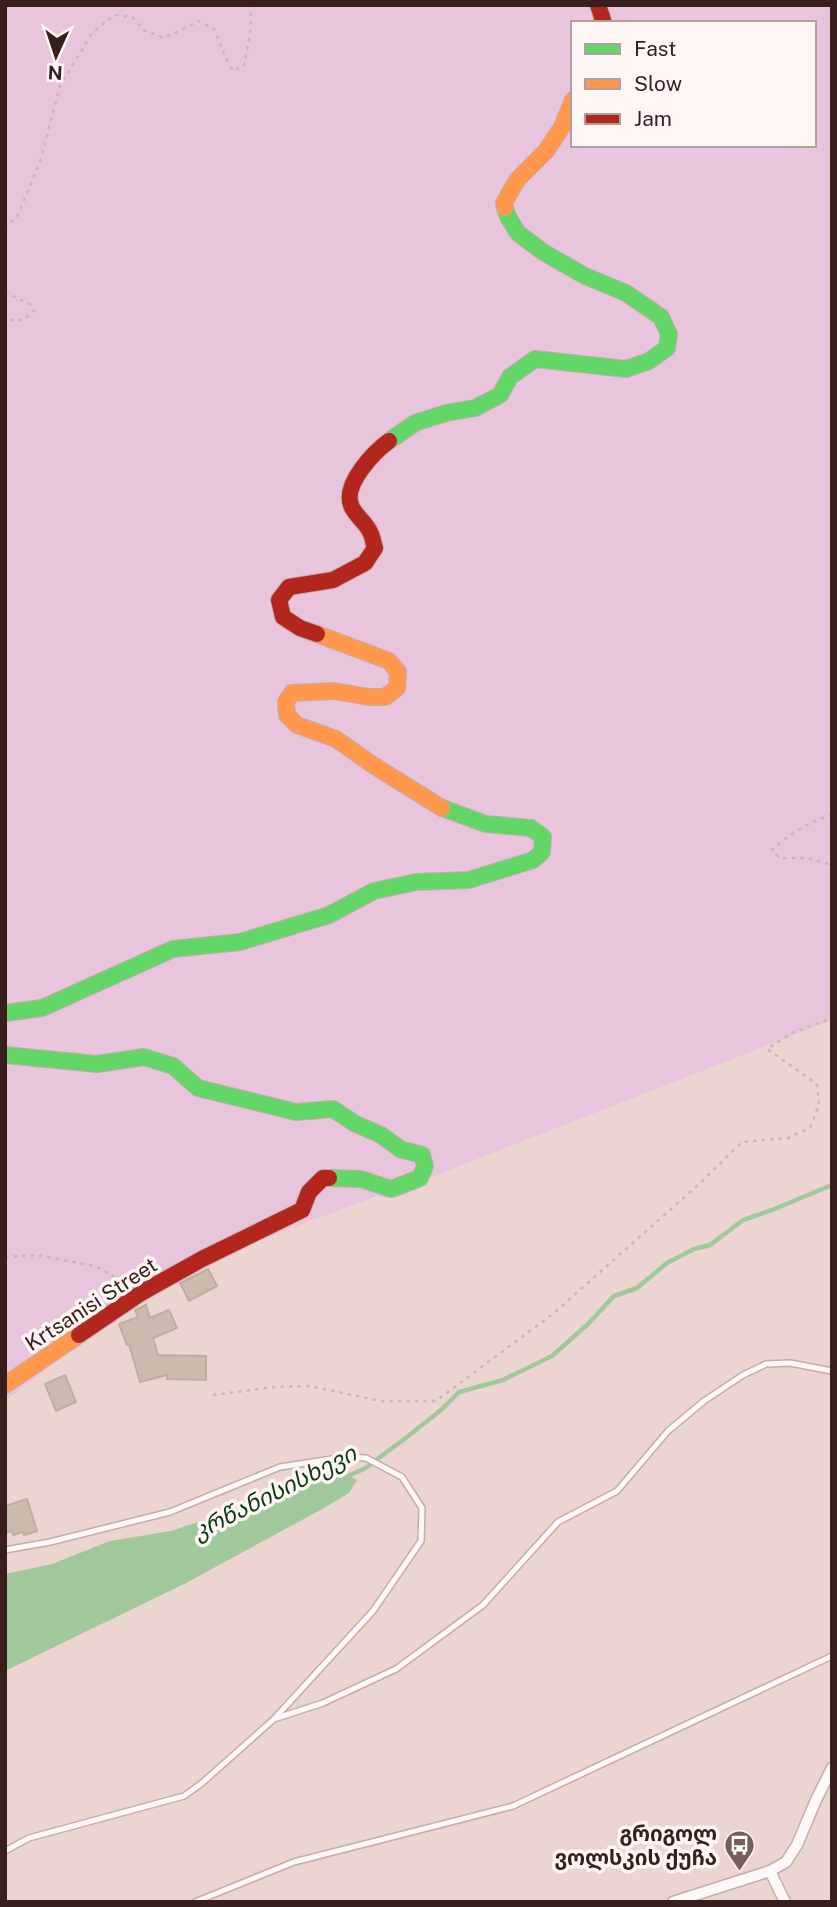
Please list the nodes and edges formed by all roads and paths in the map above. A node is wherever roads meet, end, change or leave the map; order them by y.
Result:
1 (251, 5) edge
2 (571, 105) edge
3 (5, 229) edge
4 (5, 292) edge
5 (5, 320) edge
6 (832, 814) edge
7 (832, 865) edge
8 (5, 1013) edge
9 (832, 1018) edge
10 (5, 1055) edge
11 (5, 1256) edge
12 (141, 1293) junction
13 (832, 1371) edge
14 (5, 1385) edge
15 (214, 1395) dead end
16 (5, 1550) edge
17 (832, 1656) edge
18 (274, 1719) junction
19 (832, 1769) edge
20 (5, 1851) edge
21 (770, 1871) junction
22 (195, 1902) edge
23 (673, 1902) edge
24 (785, 1902) edge

1 - 3 path
2 - 8 street
4 - 5 path
6 - 7 path
9 - 15 path
10 - 12 street, Krtsanisi Street
11 - 12 path
12 - 14 street, Krtsanisi Street
13 - 18 lane
16 - 18 lane
17 - 22 lane
18 - 20 lane
19 - 21 street
21 - 23 street
21 - 24 street

